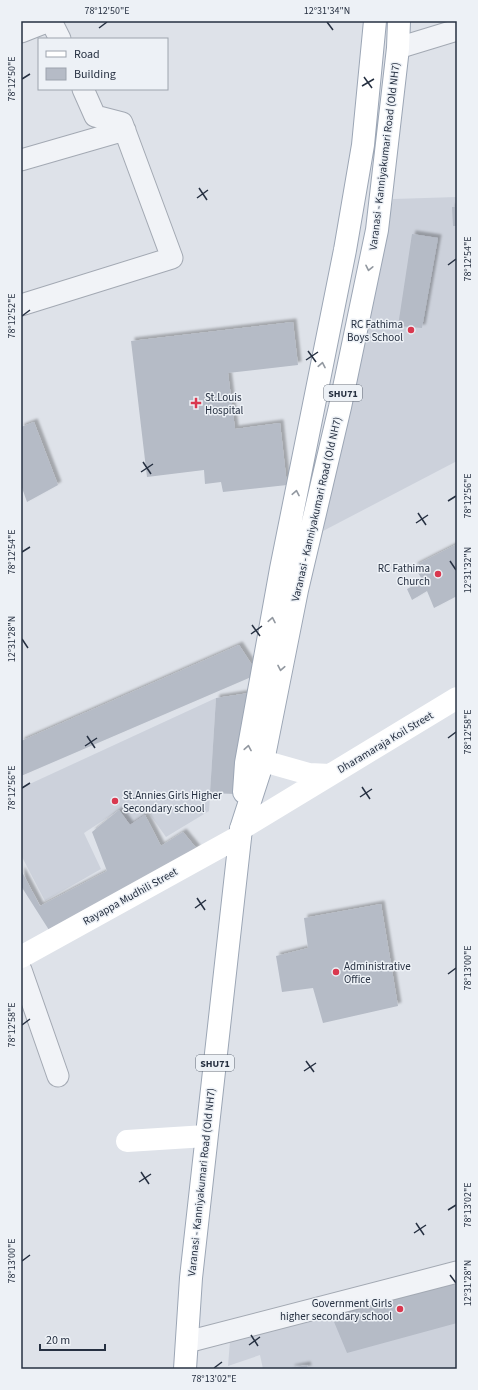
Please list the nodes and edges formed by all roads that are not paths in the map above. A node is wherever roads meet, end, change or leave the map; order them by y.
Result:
1 (50, 21) edge
2 (375, 21) edge
3 (399, 21) edge
4 (457, 30) edge
5 (21, 32) edge
6 (59, 38) edge
7 (398, 48) junction
8 (83, 90) edge
9 (124, 130) junction
10 (21, 160) edge
11 (21, 305) edge
12 (312, 412) junction
13 (338, 418) junction
14 (296, 545) junction
15 (457, 698) edge
16 (263, 761) junction
17 (330, 775) junction
18 (240, 832) junction
19 (21, 956) edge
20 (21, 970) edge
21 (58, 1076) dead end
22 (206, 1136) junction
23 (127, 1141) dead end
24 (457, 1272) edge
25 (187, 1342) junction
26 (185, 1369) edge

1 - 5 street
1 - 6 street
12 -> 2 main road, Varanasi - Kanniyakumari Road (Old NH7)
3 - 7 main road, Varanasi - Kanniyakumari Road (Old NH7) / SHU71
4 - 7 street
7 -> 13 main road, Varanasi - Kanniyakumari Road (Old NH7) / SHU71
8 - 9 street
9 - 10 street
9 - 11 street
12 - 13 main road
14 -> 12 main road, Varanasi - Kanniyakumari Road (Old NH7)
13 - 14 main road, Varanasi - Kanniyakumari Road (Old NH7) / SHU71
14 -> 16 main road, Varanasi - Kanniyakumari Road (Old NH7) / SHU71
18 -> 14 main road, Varanasi - Kanniyakumari Road (Old NH7)
15 - 17 main road, Dharamaraja Koil Street
16 - 17 main road, Dharamaraja Koil Street
16 - 18 main road, Varanasi - Kanniyakumari Road (Old NH7) / SHU71
17 - 18 main road, Rayappa Mudhili Street
18 - 19 main road, Rayappa Mudhili Street
18 - 22 main road, Varanasi - Kanniyakumari Road (Old NH7) / SHU71
20 - 21 street
22 - 23 main road
22 - 25 main road, Varanasi - Kanniyakumari Road (Old NH7) / SHU71
24 - 25 street
25 - 26 main road, Varanasi - Kanniyakumari Road (Old NH7) / SHU71

